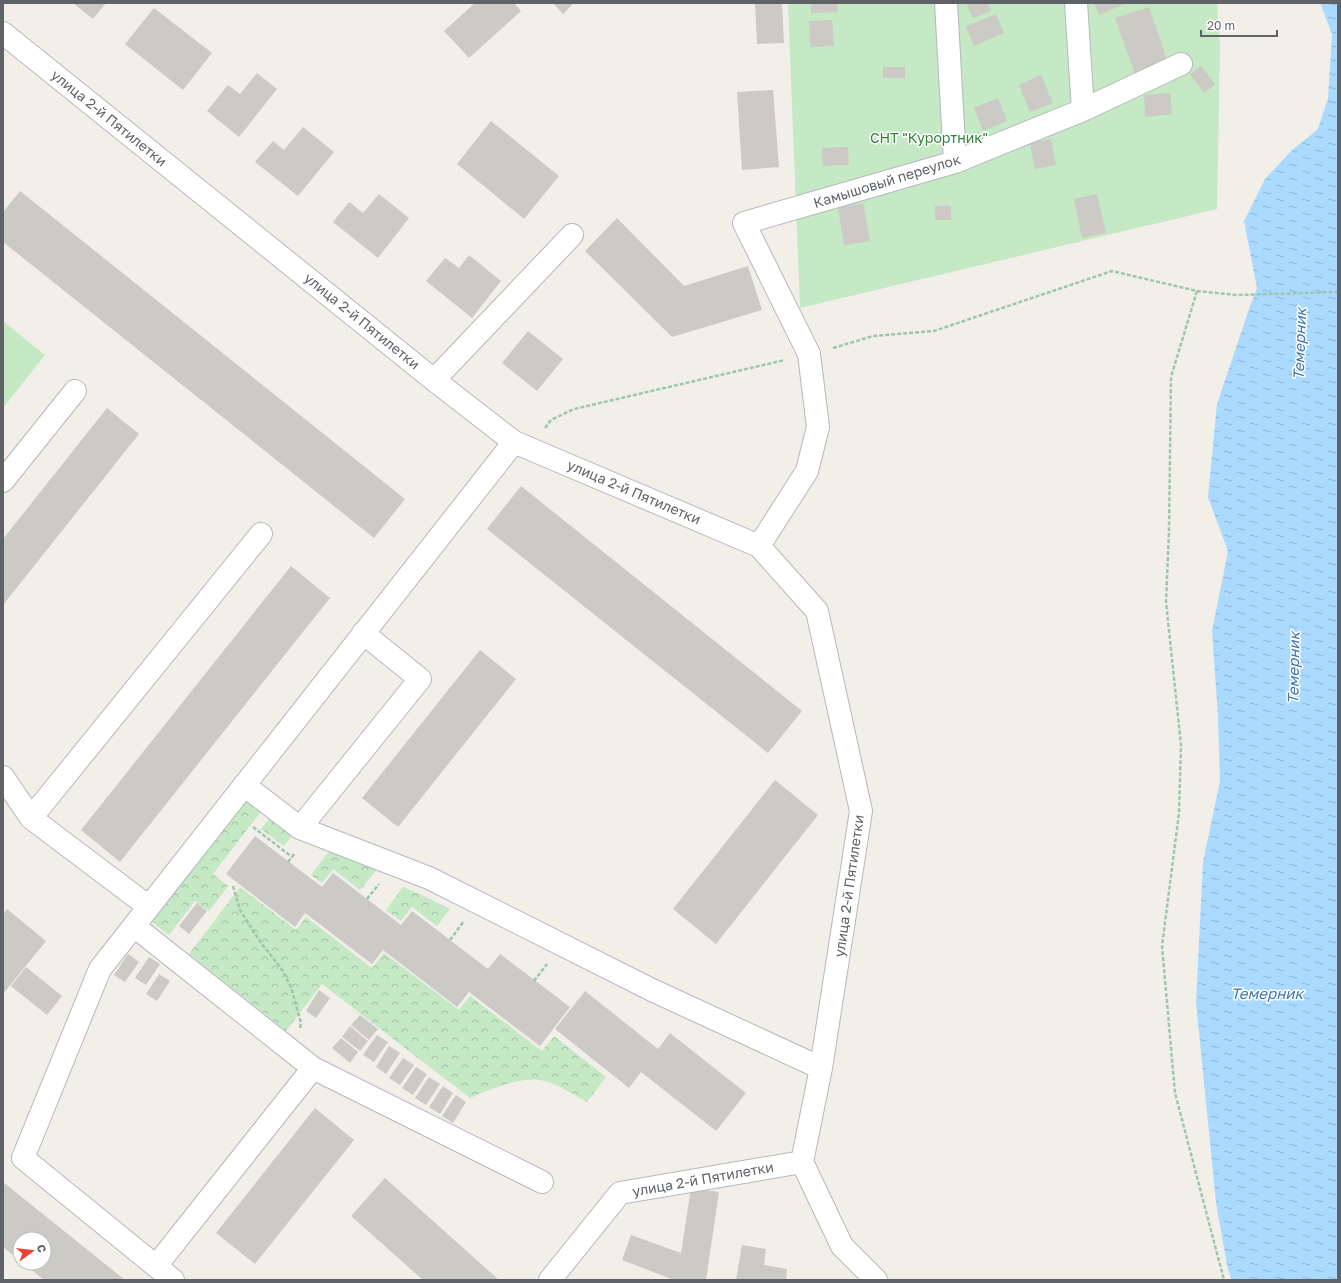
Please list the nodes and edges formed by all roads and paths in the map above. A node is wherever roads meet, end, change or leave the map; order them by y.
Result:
1 (946, 3) edge
2 (1076, 3) edge
3 (3, 33) edge
4 (1181, 64) dead end
5 (1083, 110) junction
6 (955, 162) junction
7 (572, 235) dead end
8 (1197, 291) junction
9 (1338, 292) edge
10 (809, 354) junction
11 (434, 380) junction
12 (75, 391) dead end
13 (523, 445) junction
14 (3, 481) edge
15 (261, 534) dead end
16 (759, 546) junction
17 (363, 633) junction
18 (3, 778) edge
19 (244, 786) junction
20 (31, 818) junction
21 (253, 827) dead end
22 (300, 828) junction
23 (292, 857) dead end
24 (233, 886) dead end
25 (149, 907) junction
26 (134, 926) junction
27 (307, 1062) junction
28 (821, 1068) junction
29 (802, 1162) junction
30 (542, 1182) dead end
31 (156, 1266) junction
32 (173, 1280) edge
33 (550, 1280) edge
34 (876, 1280) edge
35 (1224, 1280) edge

1 - 6 street
2 - 5 street
3 - 11 street, улица 2-й Пятилетки
4 - 5 street, Камышовый переулок
5 - 6 street, Камышовый переулок
6 - 10 street, Камышовый переулок
7 - 11 street
8 - 9 path
8 - 10 path
8 - 35 path
10 - 13 path
10 - 16 street
11 - 13 street, улица 2-й Пятилетки
12 - 14 street
13 - 16 street, улица 2-й Пятилетки
13 - 17 street
15 - 20 street
16 - 28 street, улица 2-й Пятилетки
17 - 19 street
17 - 22 street
18 - 20 street
19 - 22 street
19 - 25 street
20 - 25 street
21 - 23 path
22 - 28 street
24 - 27 path
25 - 26 street
26 - 27 street
26 - 31 street
27 - 30 street
27 - 31 street
28 - 29 street, улица 2-й Пятилетки
29 - 33 street, улица 2-й Пятилетки
29 - 34 street
31 - 32 street

